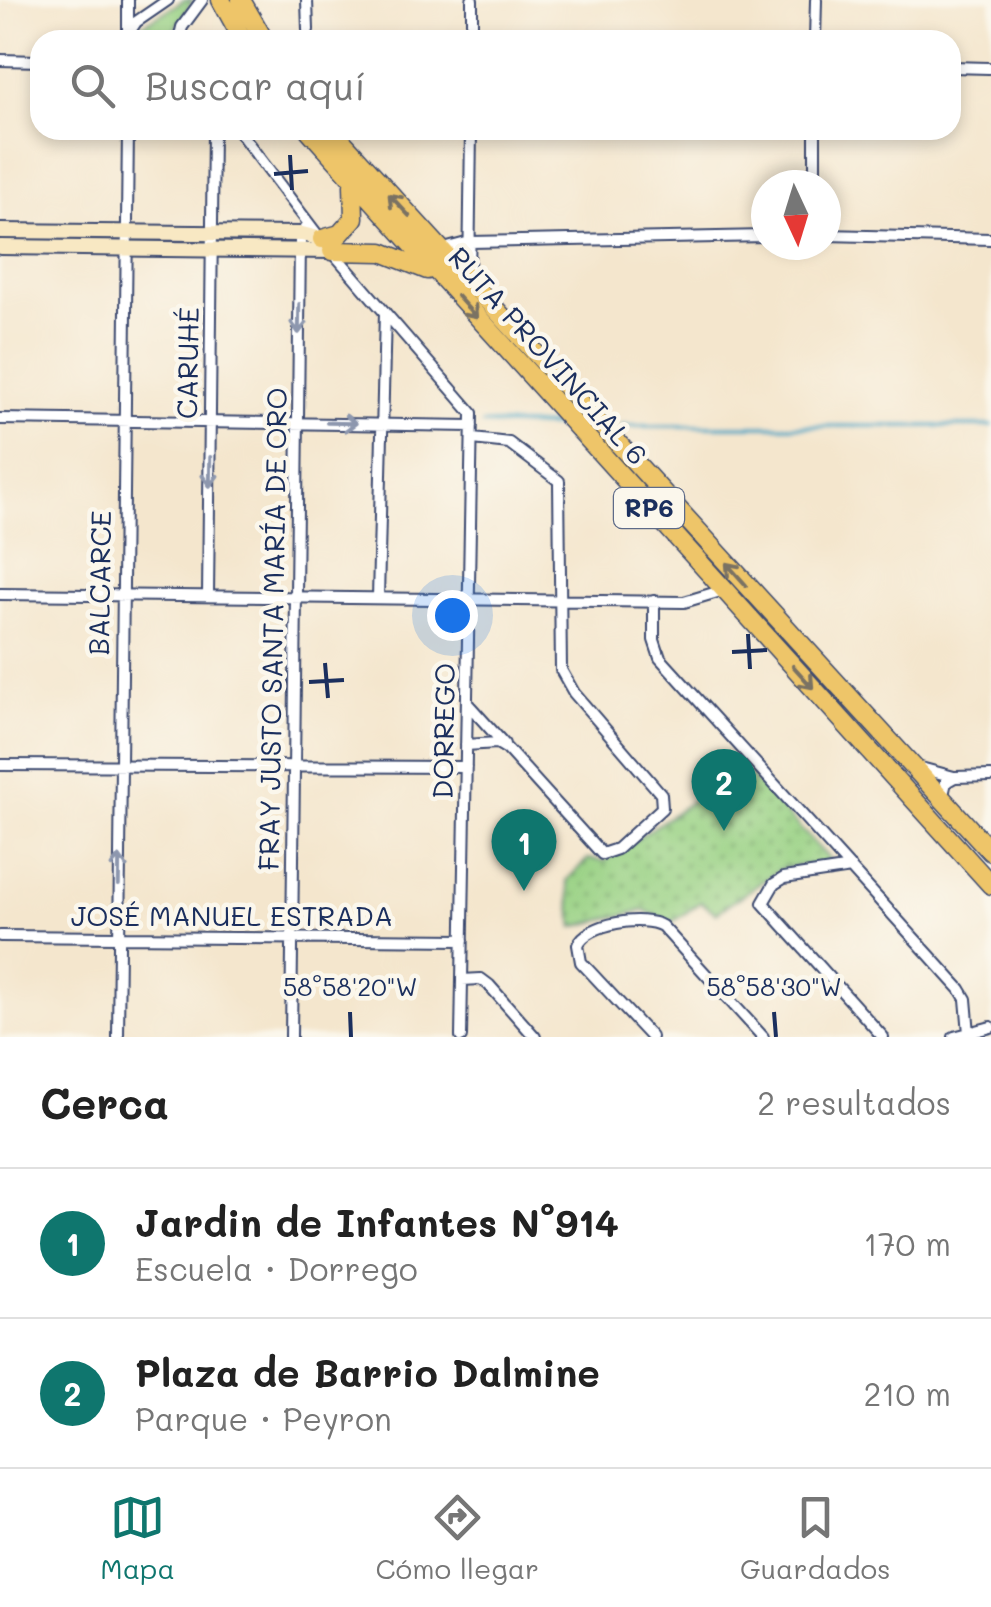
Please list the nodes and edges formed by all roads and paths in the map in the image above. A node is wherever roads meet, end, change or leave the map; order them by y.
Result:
1 (128, 0) edge
2 (168, 0) edge
3 (202, 0) edge
4 (307, 0) edge
5 (472, 0) edge
6 (816, 0) edge
7 (233, 5) edge
8 (128, 30) edge
9 (132, 30) edge
10 (181, 30) edge
11 (241, 30) edge
12 (255, 30) edge
13 (308, 30) dead end
14 (472, 30) edge
15 (815, 30) edge
16 (0, 60) edge
17 (30, 61) edge
18 (961, 67) edge
19 (989, 68) edge
20 (128, 140) edge
21 (213, 140) edge
22 (244, 140) edge
23 (317, 140) edge
24 (341, 140) edge
25 (471, 140) edge
26 (814, 140) edge
27 (814, 170) edge
28 (350, 180) junction
29 (0, 232) edge
30 (303, 235) junction
31 (841, 235) edge
32 (751, 236) edge
33 (991, 239) edge
34 (127, 240) junction
35 (212, 241) junction
36 (470, 242) junction
37 (327, 245) junction
38 (0, 247) edge
39 (440, 250) junction
40 (442, 280) junction
41 (470, 282) junction
42 (385, 312) junction
43 (0, 420) edge
44 (124, 421) junction
45 (210, 422) junction
46 (298, 423) junction
47 (382, 424) junction
48 (472, 426) junction
49 (472, 440) junction
50 (724, 590) junction
51 (0, 594) edge
52 (122, 595) junction
53 (208, 596) junction
54 (296, 597) junction
55 (378, 598) junction
56 (468, 599) junction
57 (561, 600) junction
58 (654, 601) junction
59 (467, 702) junction
60 (466, 744) junction
61 (508, 749) junction
62 (0, 764) edge
63 (911, 764) junction
64 (120, 765) junction
65 (294, 766) junction
66 (466, 767) junction
67 (991, 776) edge
68 (955, 777) junction
69 (942, 799) junction
70 (991, 852) edge
71 (851, 868) junction
72 (991, 885) edge
73 (0, 936) edge
74 (118, 937) junction
75 (292, 939) junction
76 (463, 940) junction
77 (462, 980) junction
78 (991, 1028) edge
79 (969, 1033) junction
80 (118, 1037) edge
81 (291, 1037) edge
82 (461, 1037) edge
83 (535, 1037) edge
84 (651, 1037) edge
85 (763, 1037) edge
86 (883, 1037) edge
87 (954, 1037) edge

1 - 8 street
2 - 9 street
3 - 10 street
4 - 13 street
5 - 14 street
6 - 15 street
7 - 11 highway
7 - 12 highway
16 - 17 street
18 - 19 street
20 - 34 street, BALCARCE
21 - 35 street, CARUHÉ
22 - 30 street
23 - 28 highway, RUTA PROVINCIAL 6 / RP6
39 -> 24 highway, RUTA PROVINCIAL 6 / RP6
25 - 36 street
26 - 27 street
28 - 37 highway
28 - 40 highway, RUTA PROVINCIAL 6 / RP6
29 - 34 main road
30 - 35 main road
30 - 37 main road
30 - 37 street
30 -> 46 street, FRAY JUSTO SANTA MARÍA DE ORO
31 - 33 street
32 - 36 street
34 - 35 main road
34 - 38 main road
34 - 44 street, BALCARCE
35 - 45 street, CARUHÉ
36 - 39 street
36 - 41 street
37 - 40 highway
37 - 42 street
39 - 41 highway, RUTA PROVINCIAL 6 / RP6
40 -> 50 highway, RUTA PROVINCIAL 6 / RP6
63 -> 41 highway, RUTA PROVINCIAL 6 / RP6
42 - 47 street
42 - 48 street
43 - 44 street
44 - 45 street
44 - 52 street, BALCARCE
45 - 46 street
45 -> 53 street, CARUHÉ
46 -> 47 street
46 - 54 street, FRAY JUSTO SANTA MARÍA DE ORO
47 - 48 street
47 - 55 street
48 - 49 street, DORREGO
49 - 56 street, DORREGO
49 - 57 street
50 - 58 street
50 -> 72 highway, RUTA PROVINCIAL 6 / RP6
51 - 52 street
52 - 53 street
52 - 64 street, BALCARCE
53 - 54 street
54 - 55 street
54 - 65 street, FRAY JUSTO SANTA MARÍA DE ORO
55 - 56 street
56 - 57 street
56 - 59 street, DORREGO
57 - 58 street
57 - 61 street
58 - 71 street
59 - 60 street, DORREGO
59 - 61 street
60 - 61 street
60 - 66 street, DORREGO
62 - 64 street
63 - 68 street
63 - 69 highway, RUTA PROVINCIAL 6 / RP6
64 - 65 street
74 -> 64 street, BALCARCE
65 - 66 street
65 - 75 street, FRAY JUSTO SANTA MARÍA DE ORO
66 - 76 street, DORREGO
67 - 68 street
68 - 69 street
69 - 70 highway, RUTA PROVINCIAL 6 / RP6
71 - 79 street
71 - 86 street
73 - 74 street, JOSÉ MANUEL ESTRADA
74 - 75 street, JOSÉ MANUEL ESTRADA
74 - 80 street, BALCARCE
75 - 76 street, JOSÉ MANUEL ESTRADA
75 - 81 street, FRAY JUSTO SANTA MARÍA DE ORO
76 - 77 street, DORREGO
77 - 82 street, DORREGO
77 - 83 street
78 - 79 street
79 - 87 street
84 - 85 street

